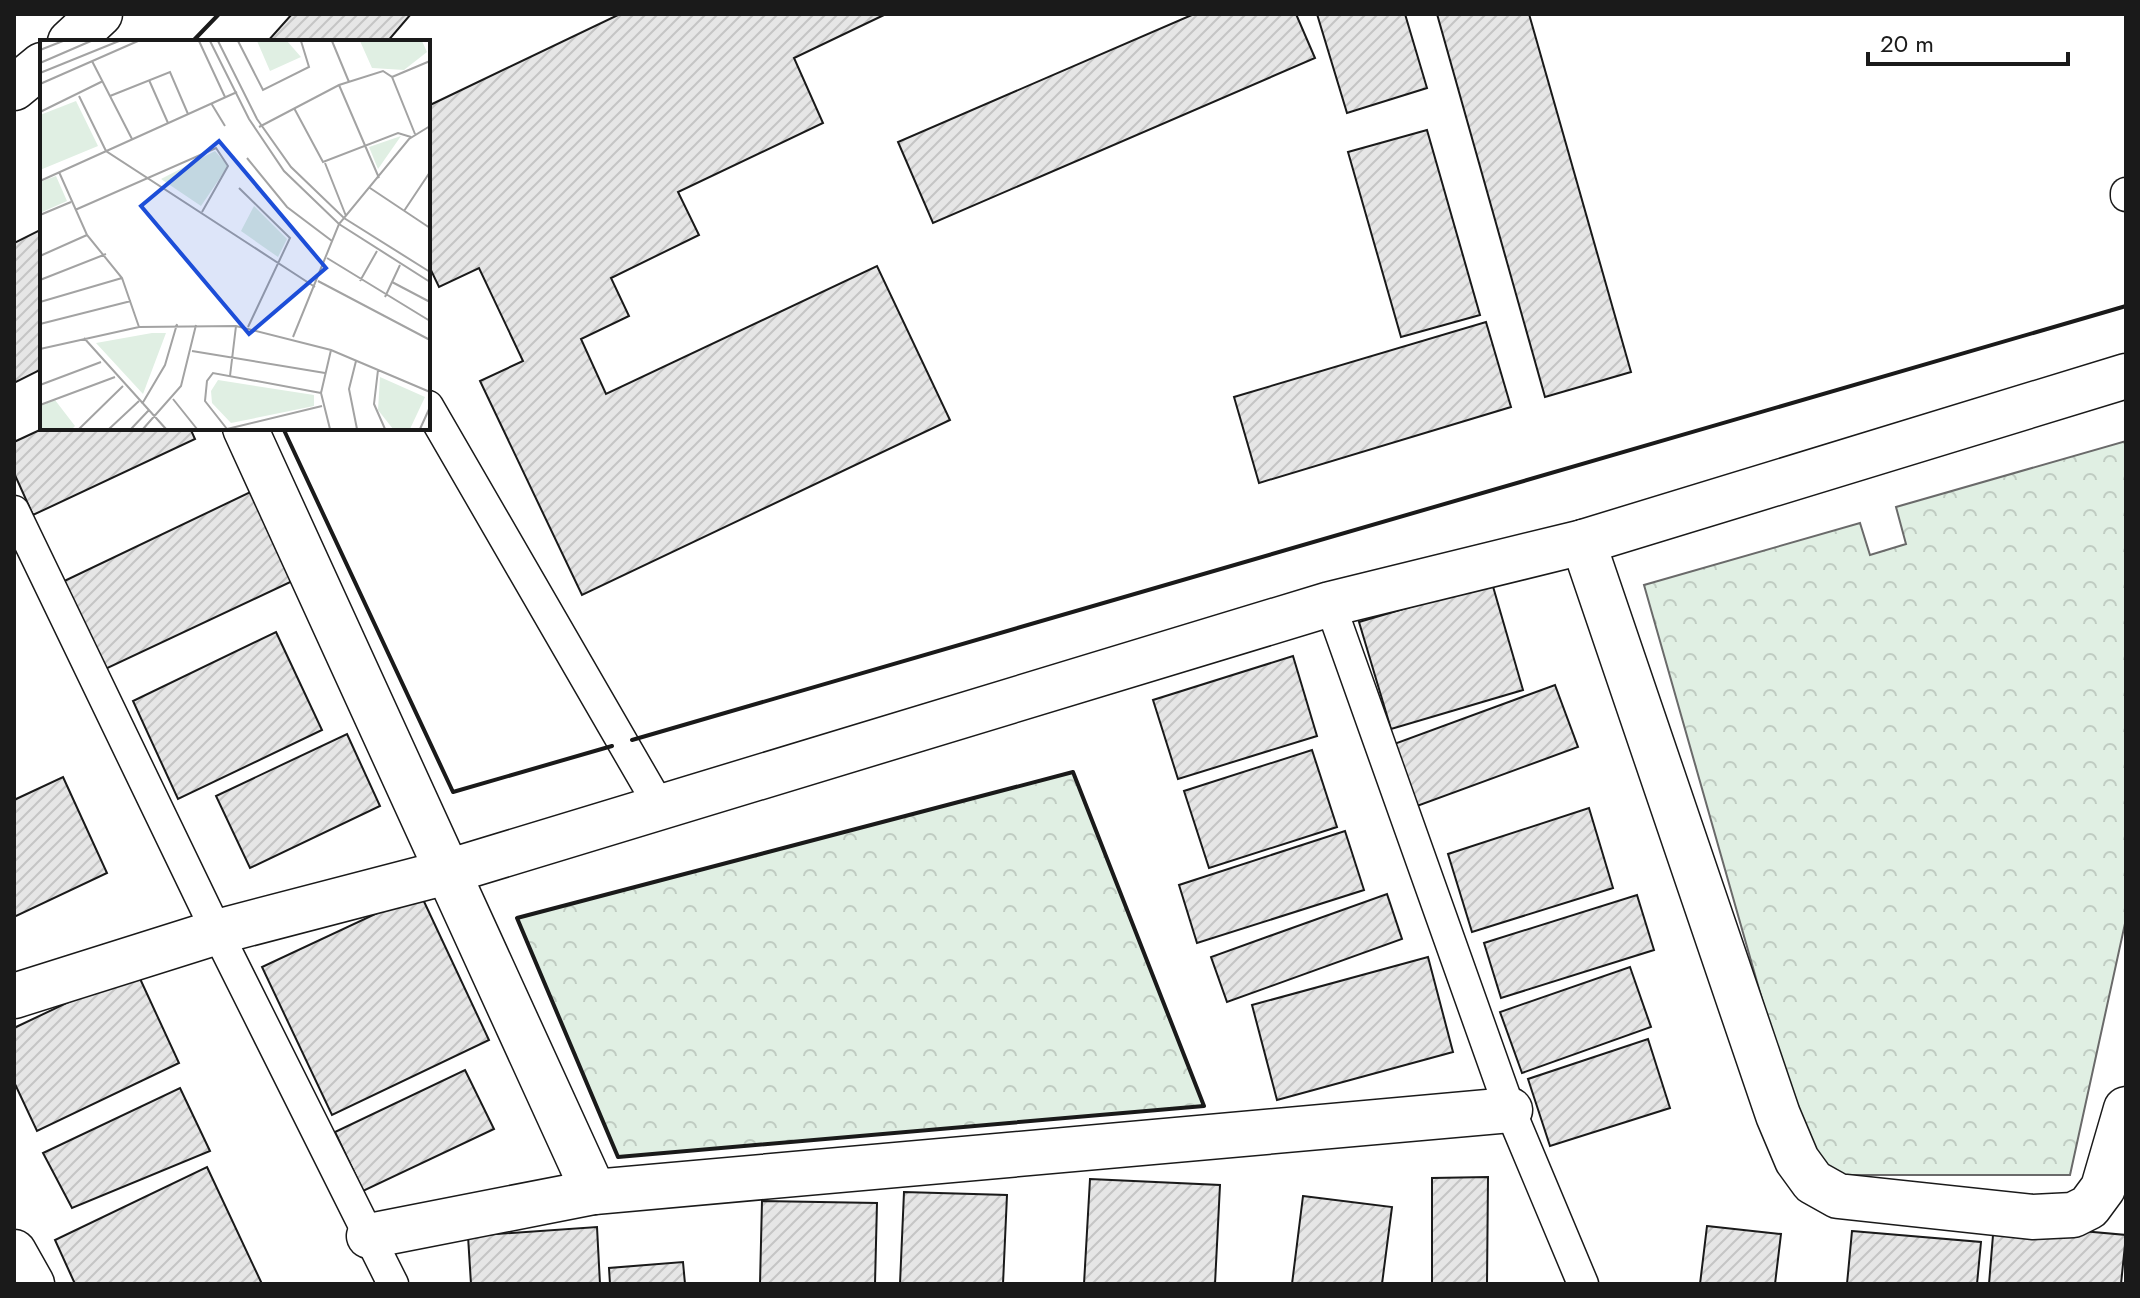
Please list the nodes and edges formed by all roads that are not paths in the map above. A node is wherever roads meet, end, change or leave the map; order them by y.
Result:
1 (100, 14) edge
2 (72, 40) edge
3 (40, 67) edge
4 (14, 88) edge
5 (2126, 376) edge
6 (430, 409) edge
7 (246, 430) edge
8 (14, 511) edge
9 (1583, 542) junction
10 (1330, 604) junction
11 (660, 807) junction
12 (447, 872) junction
13 (217, 932) junction
14 (14, 996) edge
15 (2126, 1109) edge
16 (1510, 1110) junction
17 (594, 1192) junction
18 (369, 1236) junction
19 (14, 1252) edge
20 (32, 1284) edge
21 (393, 1284) edge
22 (1583, 1284) edge

1 - 2 street
3 - 4 street
5 - 9 street
6 - 11 lane
7 - 12 street
8 - 13 lane
9 - 10 street
9 - 15 street
10 - 11 street
10 - 16 lane
11 - 12 street
12 - 13 street
12 - 17 street
13 - 14 street
13 - 18 lane
16 - 17 street
16 - 22 lane
17 - 18 street
18 - 21 lane
19 - 20 street

